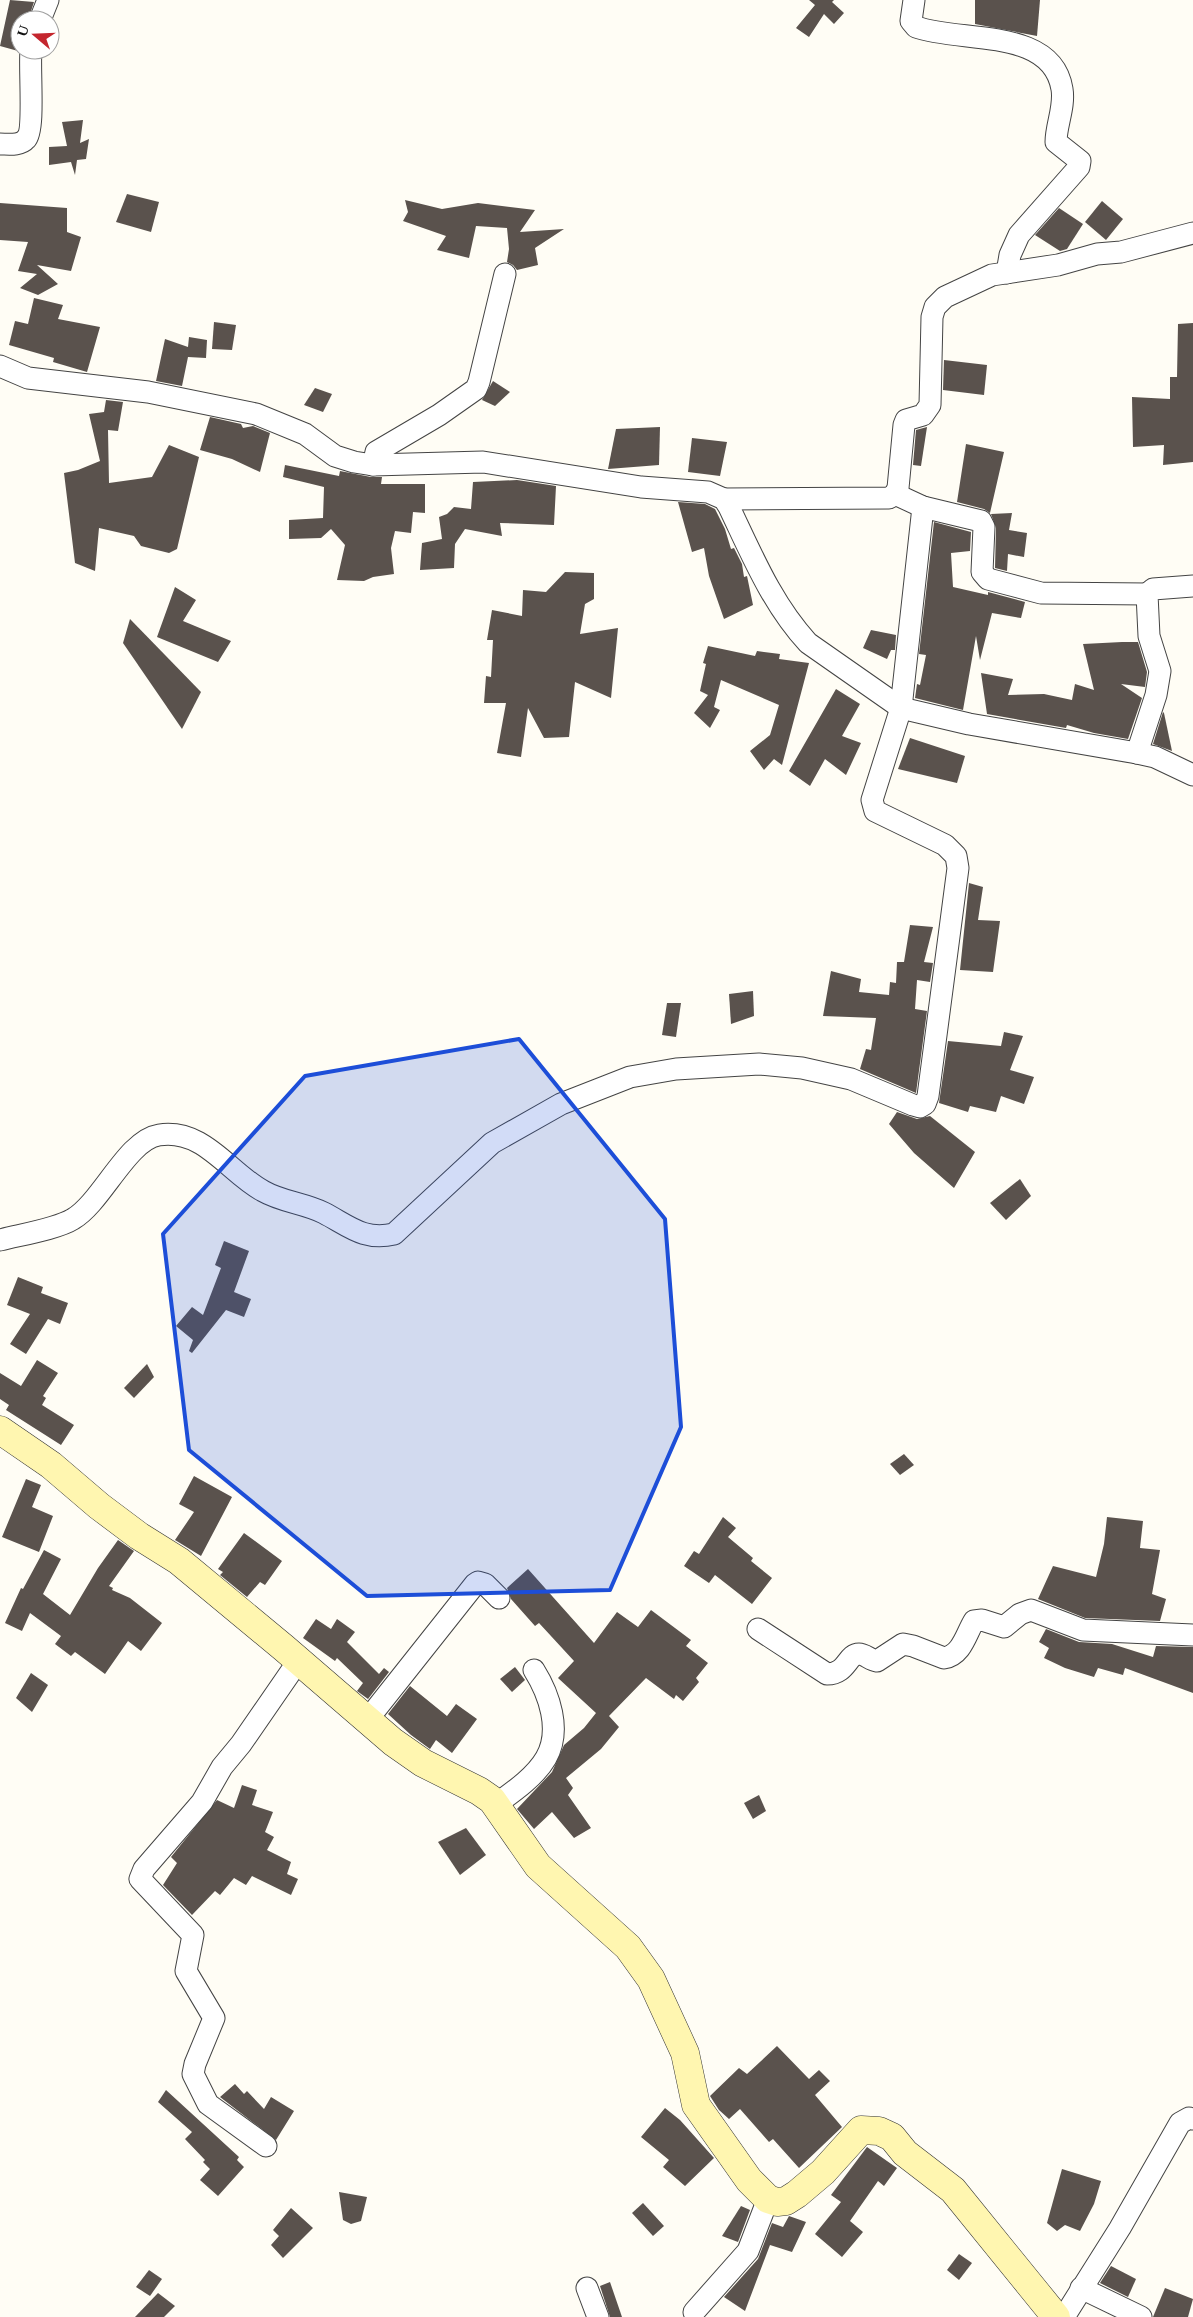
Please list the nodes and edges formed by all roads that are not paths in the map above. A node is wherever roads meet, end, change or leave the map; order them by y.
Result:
1 (914, 0) edge
2 (30, 60) edge
3 (0, 144) edge
4 (1193, 234) edge
5 (1007, 273) junction
6 (505, 274) dead end
7 (0, 366) edge
8 (373, 465) junction
9 (895, 494) junction
10 (724, 499) junction
11 (923, 507) junction
12 (1193, 586) edge
13 (1147, 594) junction
14 (901, 708) junction
15 (1137, 753) junction
16 (1193, 775) edge
17 (0, 1240) edge
18 (0, 1430) edge
19 (499, 1598) dead end
20 (758, 1629) dead end
21 (1193, 1635) edge
22 (299, 1660) junction
23 (534, 1670) dead end
24 (368, 1719) junction
25 (495, 1805) junction
26 (1193, 2119) edge
27 (266, 2146) dead end
28 (768, 2199) junction
29 (587, 2288) dead end
30 (1081, 2288) junction
31 (694, 2312) dead end
32 (598, 2317) edge
33 (1056, 2317) edge
34 (1064, 2317) edge
35 (1142, 2317) edge

1 - 5 street
2 - 3 street
4 - 5 street
5 - 9 street
6 - 8 street
7 - 8 street
8 - 10 street
9 - 10 street
9 - 11 street
10 - 14 street
11 - 13 street
11 - 14 street
12 - 13 street
13 - 15 street
14 - 15 street
14 - 17 street
15 - 16 street
18 - 22 street
19 - 24 street
20 - 21 street
22 - 24 street
22 - 27 street
23 - 25 street
24 - 25 street
25 - 28 street
26 - 30 street
28 - 31 street
28 - 33 street
29 - 32 street
30 - 34 street
30 - 35 street

